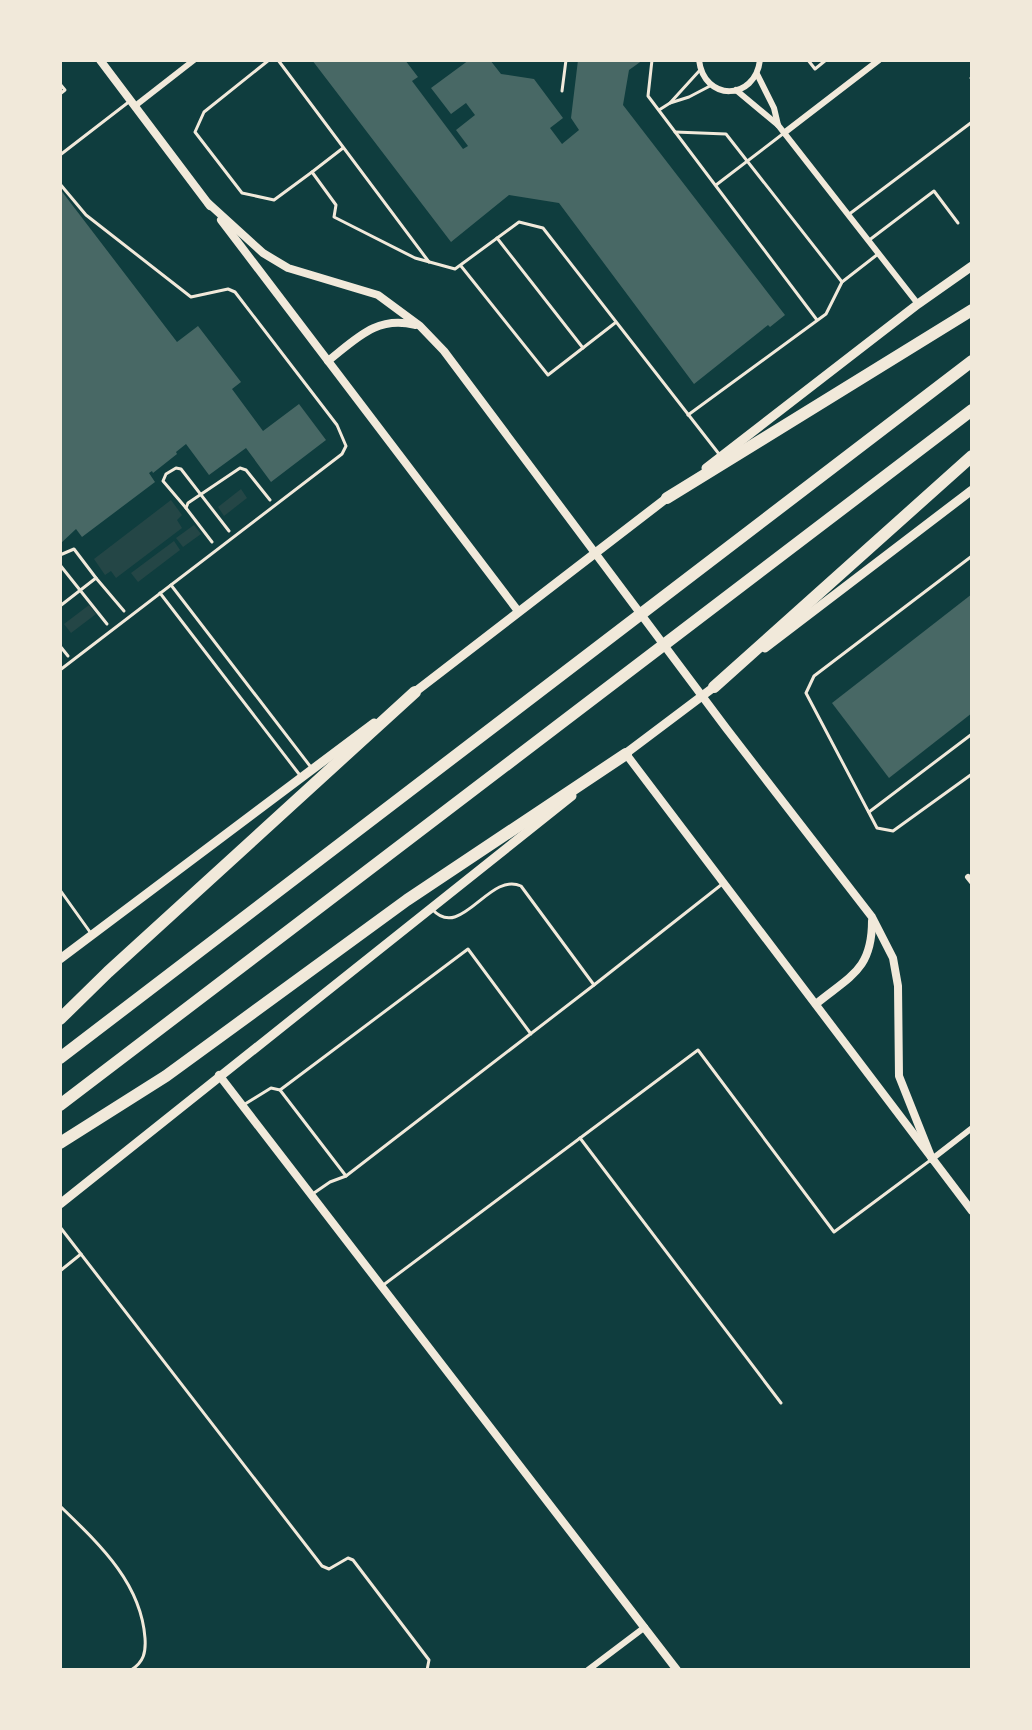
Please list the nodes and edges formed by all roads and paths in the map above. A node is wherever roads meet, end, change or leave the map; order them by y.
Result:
1 (100, 60) edge
2 (194, 60) edge
3 (269, 60) edge
4 (278, 60) edge
5 (566, 60) edge
6 (652, 60) edge
7 (699, 60) edge
8 (760, 60) edge
9 (808, 60) edge
10 (826, 60) edge
11 (879, 60) edge
12 (700, 70) junction
13 (757, 74) junction
14 (60, 84) edge
15 (711, 86) junction
16 (736, 90) junction
17 (562, 91) dead end
18 (60, 94) edge
19 (133, 103) junction
20 (670, 103) junction
21 (659, 110) junction
22 (972, 122) edge
23 (778, 125) junction
24 (675, 132) junction
25 (784, 133) junction
26 (343, 148) junction
27 (60, 155) edge
28 (748, 161) junction
29 (312, 172) junction
30 (60, 184) edge
31 (716, 185) junction
32 (208, 203) junction
33 (848, 215) junction
34 (958, 223) dead end
35 (497, 238) junction
36 (868, 241) junction
37 (879, 254) junction
38 (429, 262) junction
39 (460, 265) junction
40 (972, 266) edge
41 (842, 282) junction
42 (918, 304) junction
43 (972, 310) edge
44 (817, 320) junction
45 (615, 323) junction
46 (420, 326) junction
47 (583, 348) junction
48 (328, 361) junction
49 (972, 361) edge
50 (972, 410) edge
51 (688, 415) junction
52 (972, 456) edge
53 (721, 457) junction
54 (969, 493) edge
55 (200, 495) junction
56 (667, 498) junction
57 (972, 505) edge
58 (275, 506) junction
59 (186, 508) junction
60 (234, 537) junction
61 (218, 549) junction
62 (60, 555) edge
63 (972, 556) edge
64 (60, 565) edge
65 (96, 578) junction
66 (171, 585) junction
67 (81, 590) junction
68 (160, 593) junction
69 (60, 606) edge
70 (518, 611) junction
71 (128, 617) junction
72 (112, 630) junction
73 (60, 670) edge
74 (714, 687) junction
75 (415, 692) junction
76 (972, 734) edge
77 (626, 754) junction
78 (312, 769) junction
79 (972, 774) edge
80 (301, 777) junction
81 (869, 812) junction
82 (724, 883) junction
83 (60, 890) edge
84 (431, 908) junction
85 (872, 917) junction
86 (92, 935) junction
87 (60, 959) edge
88 (594, 985) junction
89 (816, 1004) junction
90 (60, 1019) edge
91 (531, 1034) junction
92 (60, 1058) edge
93 (219, 1075) junction
94 (280, 1090) junction
95 (60, 1105) edge
96 (243, 1105) junction
97 (972, 1128) edge
98 (580, 1138) junction
99 (60, 1143) edge
100 (932, 1159) junction
101 (346, 1176) junction
102 (312, 1195) junction
103 (60, 1204) edge
104 (972, 1211) edge
105 (60, 1227) edge
106 (81, 1254) junction
107 (60, 1271) edge
108 (382, 1286) junction
109 (781, 1403) dead end
110 (60, 1506) edge
111 (645, 1627) junction
112 (131, 1670) edge
113 (427, 1670) edge
114 (588, 1670) edge
115 (677, 1670) edge

1 - 19 street
2 - 19 street
3 - 29 lane
4 - 26 lane
5 - 17 lane
6 - 21 lane
7 - 12 street
8 - 13 street
9 - 10 lane
11 - 25 street
12 - 15 street
12 - 20 lane
13 - 16 street
13 - 23 street
14 - 18 lane
15 - 16 street
15 - 20 lane
16 - 23 street
19 - 27 lane
19 - 32 street
20 - 21 lane
21 - 24 lane
22 - 33 lane
23 - 25 street
24 - 28 lane
24 - 31 lane
25 - 28 lane
25 - 33 street
26 - 29 lane
26 - 38 lane
28 - 31 lane
28 - 41 lane
29 - 38 lane
30 - 58 lane
31 - 44 lane
32 - 46 street
32 - 48 street
33 - 36 street
34 - 36 lane
35 - 39 lane
35 - 45 lane
35 - 47 lane
36 - 37 street
37 - 41 lane
37 - 42 street
38 - 39 lane
39 - 47 lane
40 - 42 main road
41 - 44 lane
42 - 53 main road
43 - 56 highway
44 - 51 lane
45 - 47 lane
45 - 51 lane
46 - 48 street
46 - 85 street
48 - 70 street
49 - 92 highway
50 - 95 highway
51 - 53 lane
52 - 74 highway
53 - 56 main road
54 - 57 lane
54 - 74 main road
55 - 58 path
55 - 59 path
55 - 59 path
55 - 60 path
56 - 70 main road
58 - 60 lane
59 - 61 path
60 - 61 lane
61 - 66 lane
62 - 65 path
63 - 81 lane
64 - 67 path
65 - 67 path
65 - 71 path
66 - 68 lane
66 - 78 lane
67 - 69 path
67 - 72 path
68 - 71 lane
68 - 80 lane
70 - 75 main road
71 - 72 lane
72 - 73 lane
74 - 77 main road
75 - 78 main road
75 - 90 highway
76 - 81 lane
77 - 82 street
77 - 84 main road
77 - 99 highway
78 - 80 main road
79 - 81 lane
80 - 86 main road
82 - 88 lane
82 - 89 street
83 - 86 lane
84 - 88 lane
84 - 93 main road
85 - 89 street
85 - 100 street
86 - 87 main road
88 - 91 lane
89 - 100 street
91 - 94 lane
91 - 101 lane
93 - 96 street
93 - 103 main road
94 - 96 lane
94 - 101 lane
96 - 102 street
97 - 100 street
98 - 100 lane
98 - 108 lane
98 - 109 lane
100 - 104 street
101 - 102 lane
102 - 108 street
105 - 106 lane
106 - 107 lane
106 - 113 lane
108 - 111 street
110 - 112 lane
111 - 114 street
111 - 115 street

